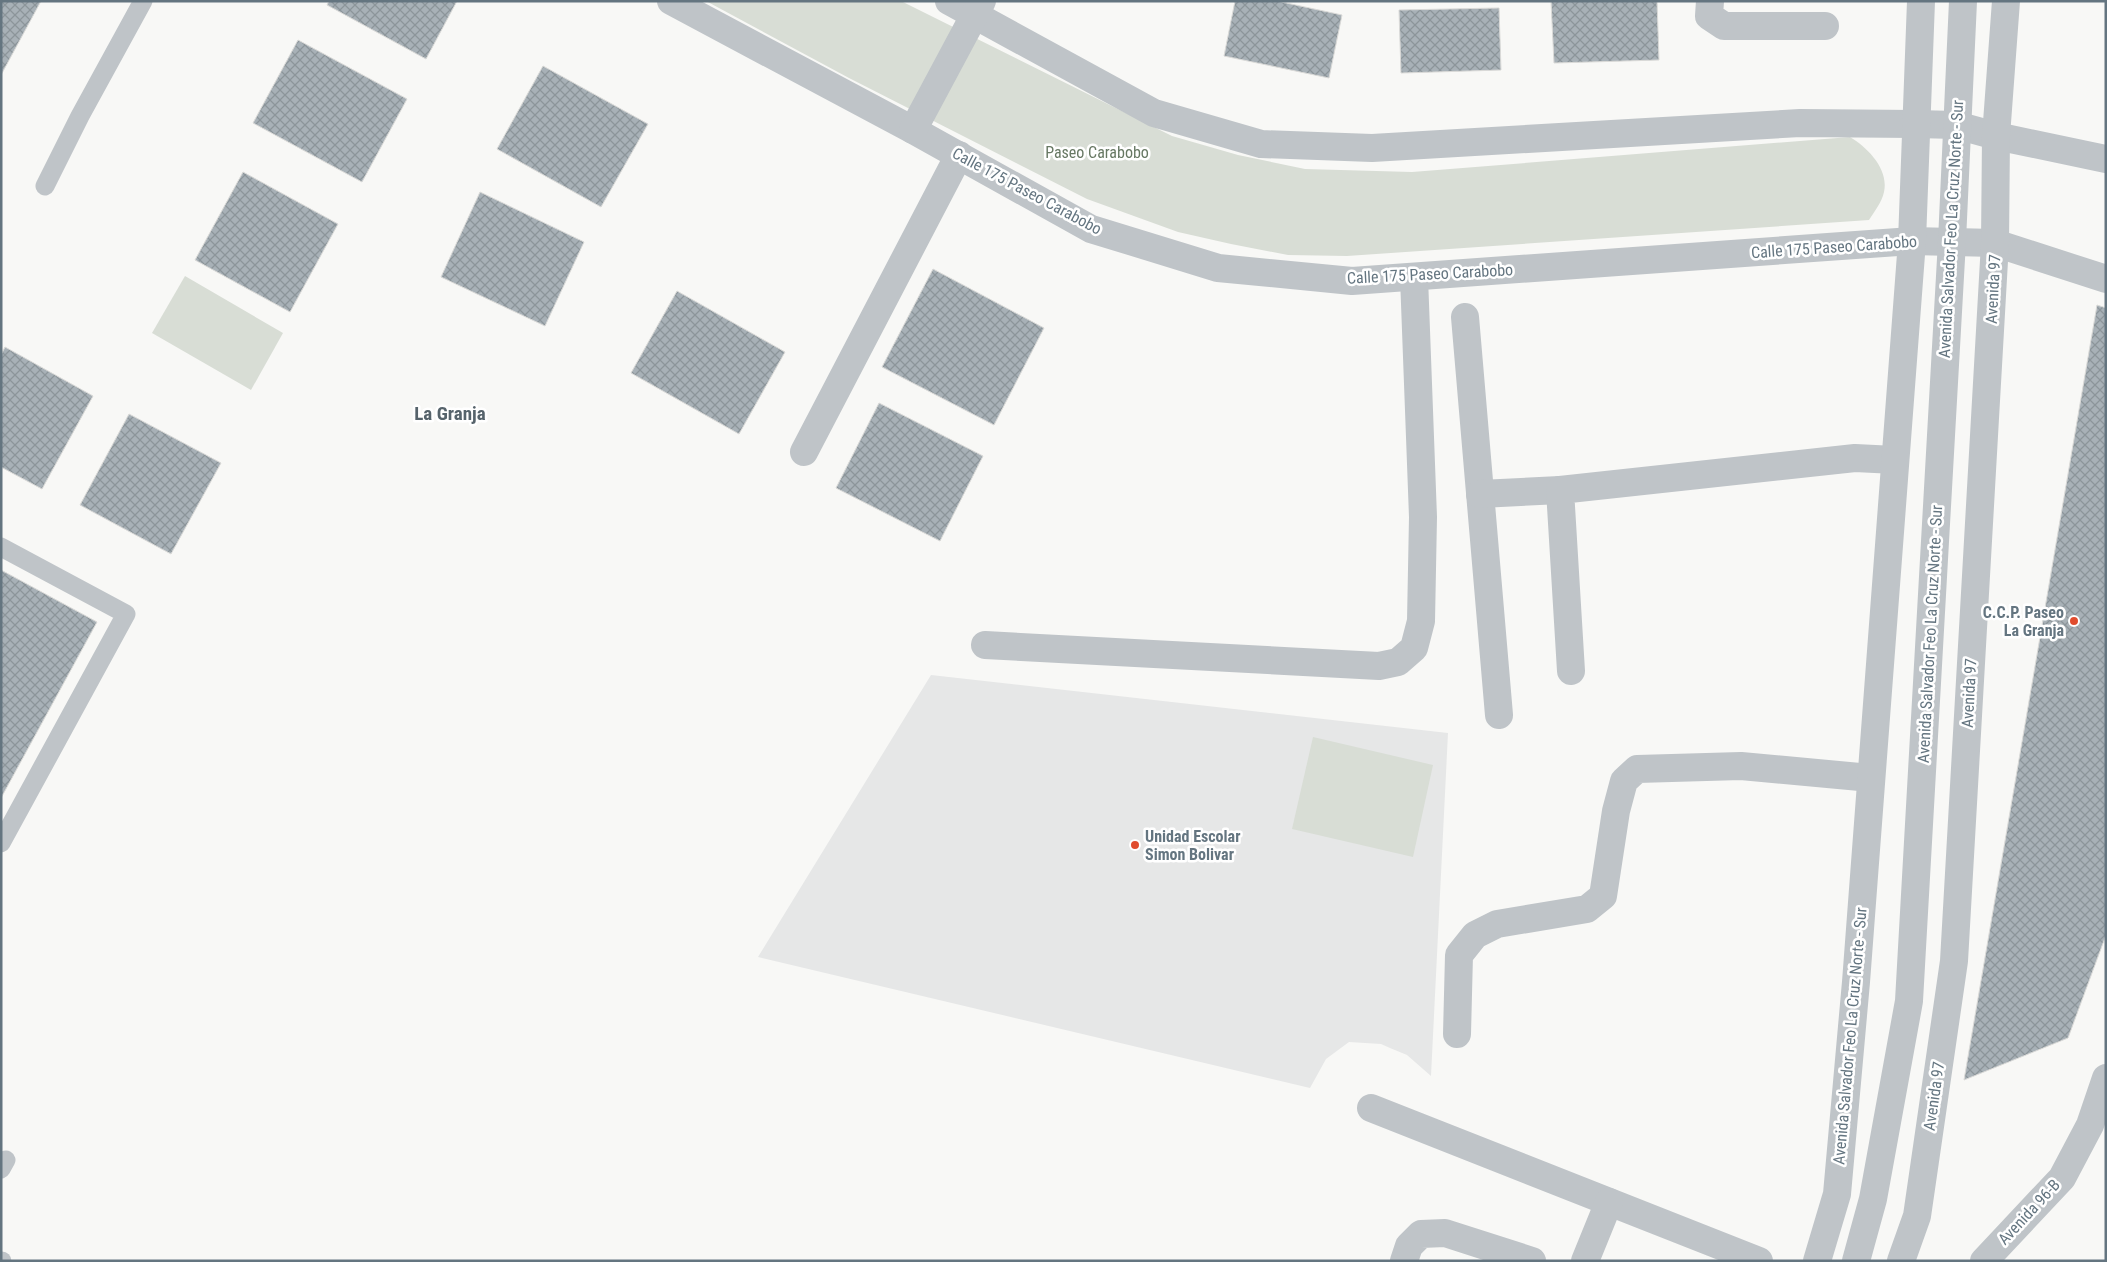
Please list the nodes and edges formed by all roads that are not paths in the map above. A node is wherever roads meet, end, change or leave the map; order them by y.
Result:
1 (143, 1) edge
2 (671, 1) edge
3 (949, 1) edge
4 (1710, 1) edge
5 (1920, 1) edge
6 (1963, 1) edge
7 (2006, 1) edge
8 (979, 8) edge
9 (1825, 26) dead end
10 (1915, 124) junction
11 (1956, 125) junction
12 (913, 130) junction
13 (1996, 136) junction
14 (959, 156) junction
15 (2106, 159) edge
16 (45, 186) dead end
17 (1912, 241) junction
18 (1952, 241) junction
19 (1995, 243) junction
20 (1414, 277) junction
21 (2106, 279) edge
22 (1465, 317) dead end
23 (804, 452) dead end
24 (1895, 460) junction
25 (1560, 490) junction
26 (1480, 494) junction
27 (1, 547) edge
28 (985, 644) dead end
29 (1571, 671) dead end
30 (1500, 715) dead end
31 (1870, 778) junction
32 (1, 842) edge
33 (1456, 1034) dead end
34 (2106, 1078) edge
35 (1371, 1108) dead end
36 (1609, 1202) junction
37 (1404, 1261) edge
38 (1532, 1261) edge
39 (1585, 1261) edge
40 (1759, 1261) edge
41 (1817, 1261) edge
42 (1856, 1261) edge
43 (1901, 1261) edge
44 (1984, 1261) edge

1 - 16 lane
2 - 12 street, Calle 175 Paseo Carabobo
3 - 8 street
4 - 9 street
5 - 10 street, Avenida Salvador Feo La Cruz Norte - Sur
6 - 11 street, Avenida Salvador Feo La Cruz Norte - Sur
7 - 13 street, Avenida 97
8 - 10 street
8 - 12 street
10 - 11 street
10 - 17 street, Avenida Salvador Feo La Cruz Norte - Sur
11 - 13 street
11 - 18 street, Avenida Salvador Feo La Cruz Norte - Sur
12 - 14 street, Calle 175 Paseo Carabobo
13 - 15 street
13 - 19 street, Avenida 97
14 - 20 street, Calle 175 Paseo Carabobo
14 - 23 street
17 - 18 street, Calle 175 Paseo Carabobo
17 - 20 street, Calle 175 Paseo Carabobo
17 - 24 street, Avenida Salvador Feo La Cruz Norte - Sur
18 - 19 street, Calle 175 Paseo Carabobo
18 - 42 street, Avenida Salvador Feo La Cruz Norte - Sur
19 - 21 street, Calle 175 Paseo Carabobo
19 - 43 street, Avenida 97
20 - 28 street
22 - 26 street
24 - 25 street
24 - 31 street, Avenida Salvador Feo La Cruz Norte - Sur
25 - 26 street
25 - 29 street
26 - 30 street
27 - 32 lane
31 - 33 street
31 - 41 street, Avenida Salvador Feo La Cruz Norte - Sur
34 - 44 street, Avenida 96-B
35 - 36 street
36 - 39 street
36 - 40 street
37 - 38 street

